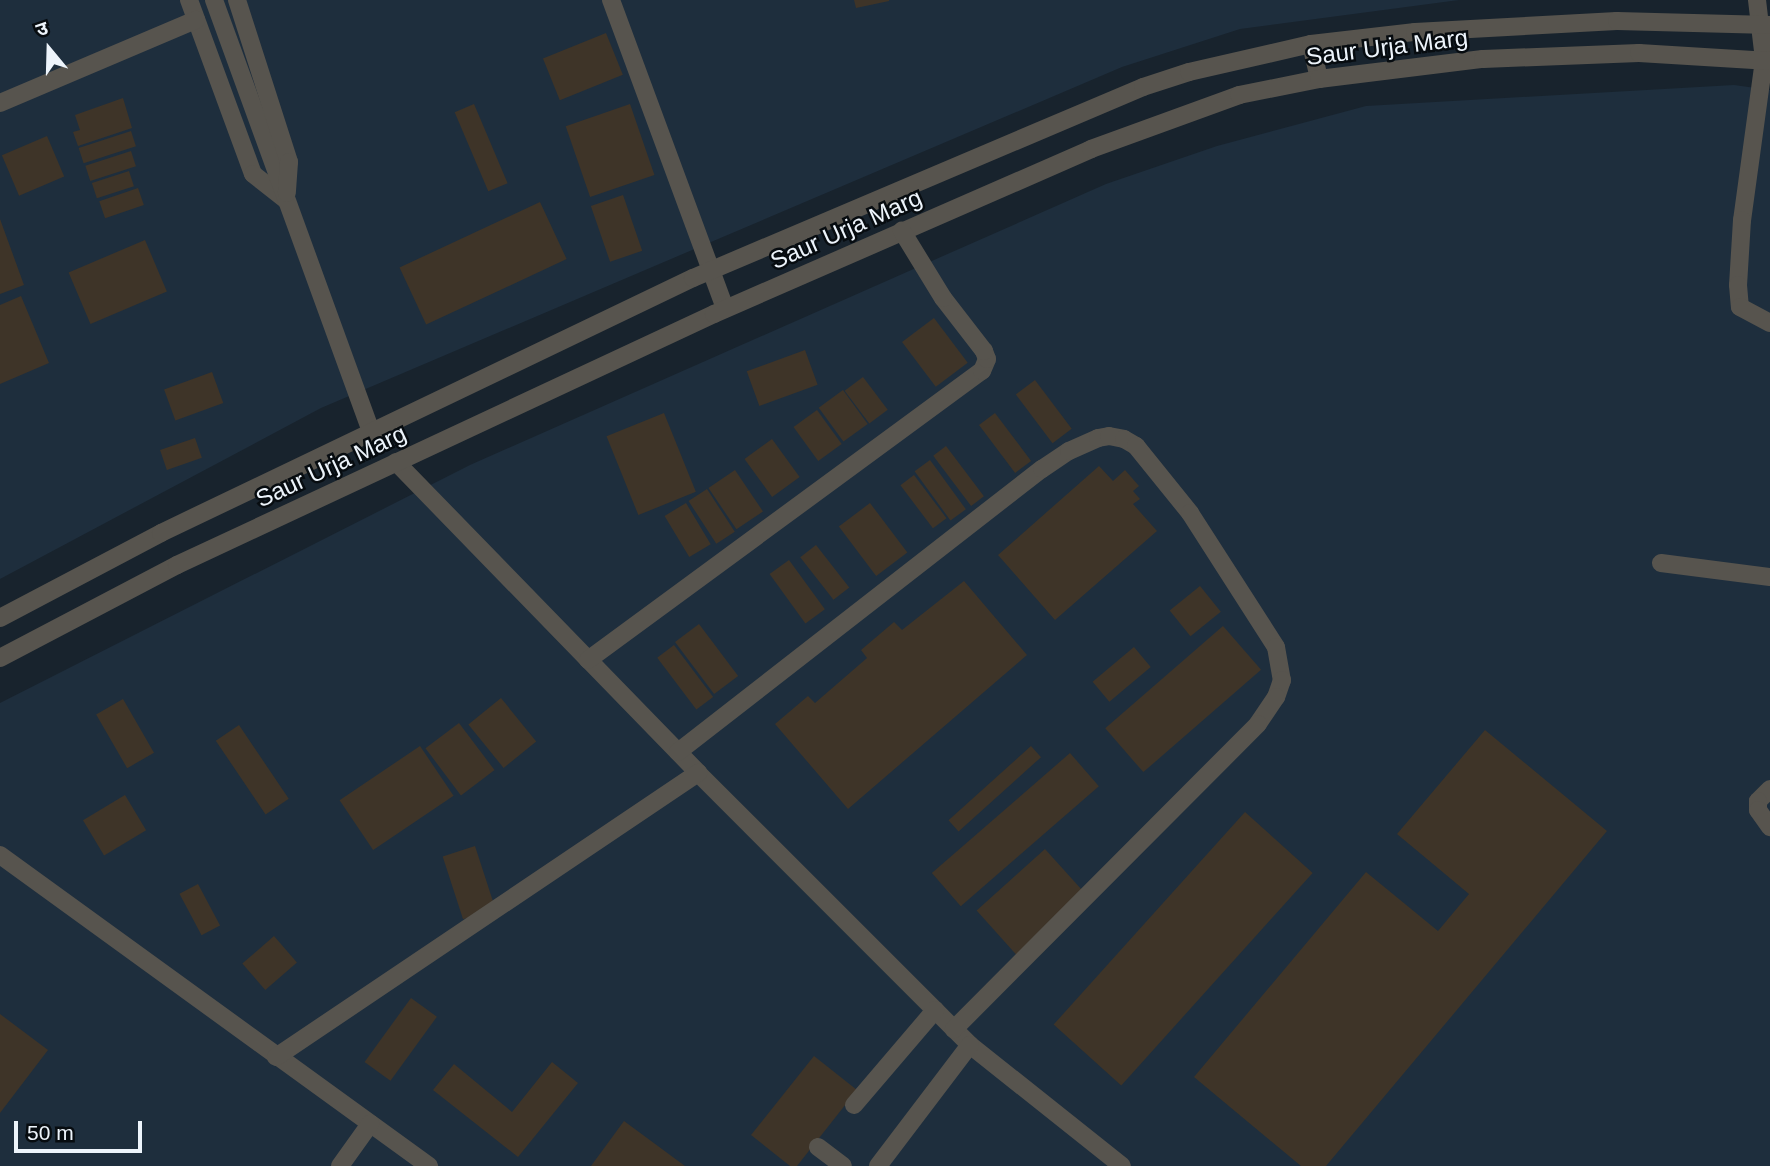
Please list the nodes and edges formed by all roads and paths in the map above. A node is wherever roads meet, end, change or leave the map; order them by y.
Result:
1 (189, 0) edge
2 (214, 0) edge
3 (237, 0) edge
4 (611, 0) edge
5 (1757, 0) edge
6 (196, 20) junction
7 (1765, 24) edge
8 (1311, 44) junction
9 (1767, 60) edge
10 (1319, 79) junction
11 (0, 103) edge
12 (286, 200) junction
13 (902, 232) junction
14 (711, 271) junction
15 (725, 309) junction
16 (1770, 323) edge
17 (371, 431) junction
18 (396, 463) junction
19 (1661, 563) dead end
20 (1770, 577) edge
21 (0, 618) edge
22 (0, 658) edge
23 (588, 660) junction
24 (678, 752) junction
25 (698, 773) junction
26 (1770, 789) edge
27 (1770, 827) edge
28 (0, 855) edge
29 (935, 1010) junction
30 (954, 1028) junction
31 (970, 1045) junction
32 (276, 1057) junction
33 (854, 1105) dead end
34 (370, 1124) junction
35 (817, 1147) dead end
36 (340, 1166) edge
37 (429, 1166) edge
38 (843, 1166) edge
39 (878, 1166) edge
40 (1122, 1166) edge

1 - 6 street
2 - 12 street
3 - 12 street
4 - 14 street
5 - 7 street
6 - 11 street
6 - 12 street
7 - 8 street, Saur Urja Marg
7 - 9 street
8 - 10 street
8 - 14 street, Saur Urja Marg
9 - 10 street, Saur Urja Marg
9 - 16 street
10 - 13 street, Saur Urja Marg
12 - 17 street
13 - 15 street, Saur Urja Marg
13 - 23 street
14 - 15 street
14 - 17 street, Saur Urja Marg
15 - 18 street, Saur Urja Marg
17 - 21 street, Saur Urja Marg
18 - 22 street, Saur Urja Marg
18 - 23 street
19 - 20 street
23 - 24 street
24 - 25 street
24 - 30 street
25 - 29 street
25 - 32 street
26 - 27 street
28 - 32 street
29 - 30 street
29 - 33 street
30 - 31 street
31 - 39 street
31 - 40 street
32 - 34 street
34 - 36 street
34 - 37 street
35 - 38 street

